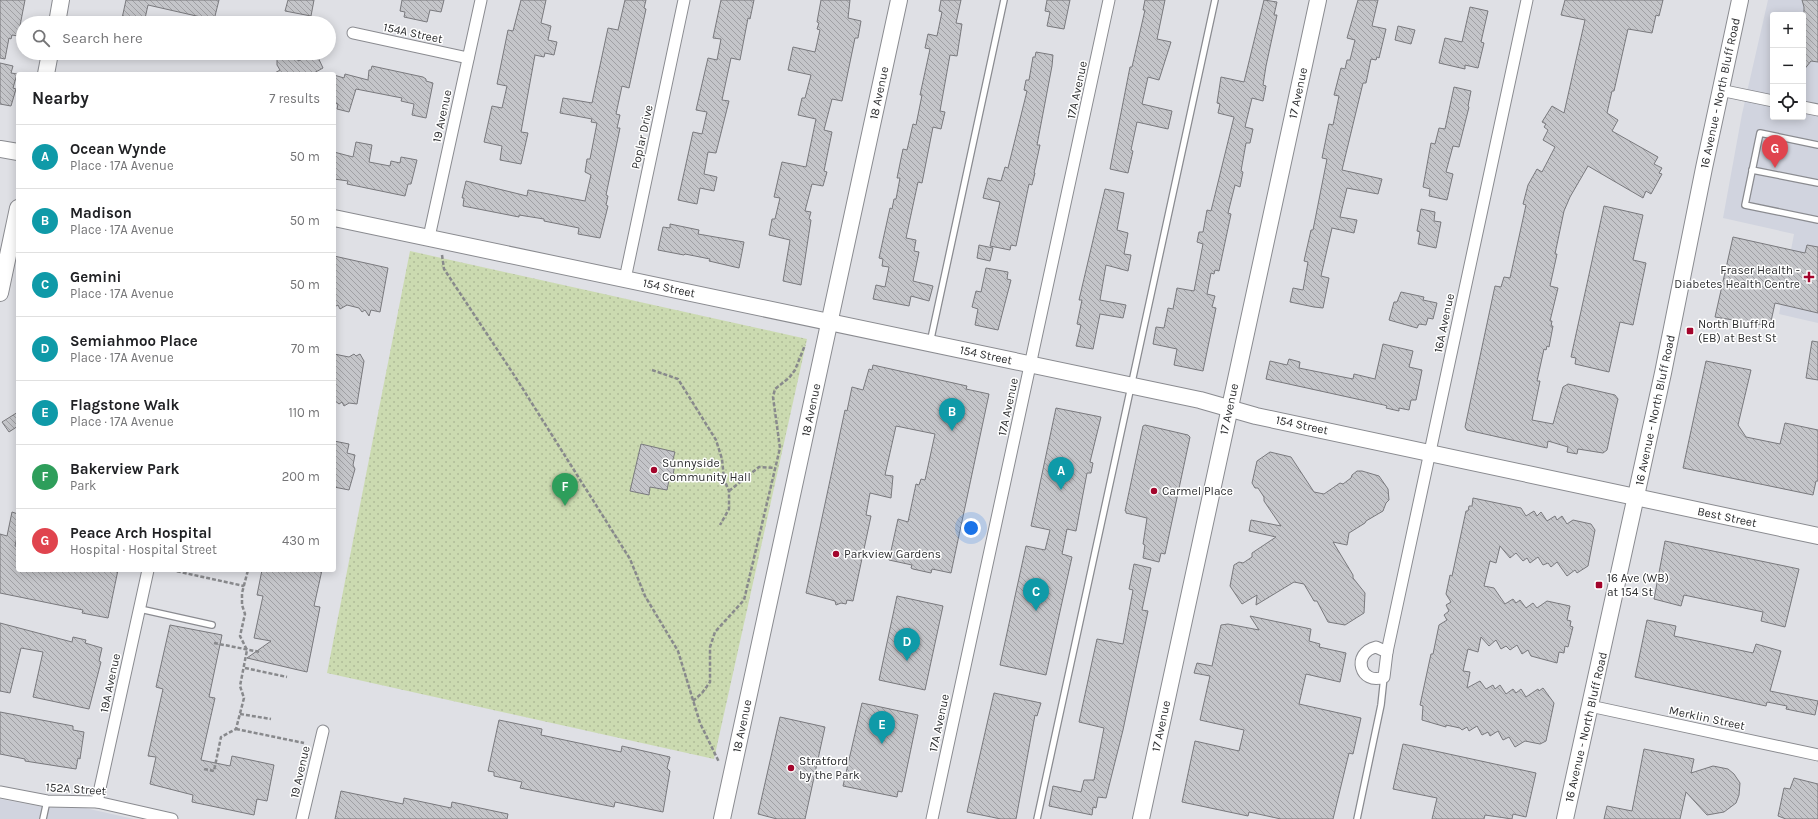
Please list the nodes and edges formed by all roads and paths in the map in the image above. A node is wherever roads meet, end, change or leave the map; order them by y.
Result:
1 (61, 0) edge
2 (480, 0) edge
3 (684, 0) edge
4 (899, 0) edge
5 (1004, 0) edge
6 (1109, 0) edge
7 (1215, 0) edge
8 (1318, 0) edge
9 (1527, 0) edge
10 (1740, 0) edge
11 (58, 16) edge
12 (353, 33) dead end
13 (468, 58) junction
14 (49, 60) edge
15 (46, 72) edge
16 (1720, 90) junction
17 (1770, 100) edge
18 (1806, 108) edge
19 (1818, 110) edge
20 (1818, 145) edge
21 (0, 149) edge
22 (16, 152) edge
23 (1752, 170) junction
24 (1818, 183) edge
25 (16, 217) edge
26 (336, 218) edge
27 (1818, 220) edge
28 (429, 237) junction
29 (443, 251) dead end
30 (625, 279) junction
31 (0, 293) edge
32 (830, 322) junction
33 (930, 343) junction
34 (805, 345) dead end
35 (1031, 365) junction
36 (652, 370) dead end
37 (1130, 386) junction
38 (1230, 408) junction
39 (1430, 452) junction
40 (775, 468) junction
41 (729, 491) junction
42 (1636, 498) junction
43 (720, 525) dead end
44 (1818, 536) edge
45 (148, 572) edge
46 (180, 572) edge
47 (248, 572) edge
48 (244, 586) junction
49 (140, 609) junction
50 (212, 625) dead end
51 (214, 643) dead end
52 (247, 650) junction
53 (260, 652) dead end
54 (1387, 652) junction
55 (245, 668) junction
56 (280, 676) junction
57 (287, 677) dead end
58 (1384, 677) junction
59 (279, 681) dead end
60 (693, 701) junction
61 (1590, 706) junction
62 (240, 714) junction
63 (271, 719) dead end
64 (236, 729) junction
65 (323, 731) dead end
66 (304, 743) dead end
67 (1818, 755) edge
68 (719, 762) dead end
69 (204, 769) dead end
70 (0, 792) edge
71 (47, 801) junction
72 (98, 802) junction
73 (44, 819) edge
74 (172, 819) edge
75 (302, 819) edge
76 (722, 819) edge
77 (932, 819) edge
78 (1037, 819) edge
79 (1141, 819) edge
80 (1357, 819) edge
81 (1565, 819) edge

1 - 11 street
2 - 13 street, 19 Avenue
3 - 30 street, Poplar Drive
4 - 32 street, 18 Avenue
5 - 33 lane
6 - 35 street, 17A Avenue
7 - 37 lane
8 - 38 street, 17 Avenue
9 - 39 street, 16A Avenue
10 - 16 street, 16 Avenue - North Bluff Road
12 - 13 street, 154A Street
13 - 28 street, 19 Avenue
14 - 15 street
16 - 17 street
16 - 42 street, 16 Avenue - North Bluff Road
18 - 19 street
20 - 23 lane
21 - 22 street
23 - 24 lane
23 - 27 lane
25 - 31 street
26 - 28 street, 154 Street
28 - 30 street, 154 Street
29 - 60 path
30 - 32 street, 154 Street
32 - 33 street, 154 Street
32 - 76 street, 18 Avenue
33 - 35 street, 154 Street
34 - 40 path
35 - 37 street, 154 Street
35 - 77 street, 17A Avenue
36 - 41 path
37 - 38 street, 154 Street
37 - 78 lane
38 - 39 street, 154 Street
38 - 79 street, 17 Avenue
39 - 42 street, 154 Street
39 - 54 street, 16A Avenue
40 - 41 path
40 - 60 path
41 - 43 path
42 - 44 street, Best Street
42 - 61 street, 16 Avenue - North Bluff Road
45 - 49 street, 19A Avenue
46 - 48 path
47 - 48 path
48 - 52 path
49 - 50 lane
49 - 72 street, 19A Avenue
51 - 52 path
52 - 53 path
52 - 55 path
54 - 58 street, 16A Avenue
54 - 58 street
55 - 56 path
55 - 62 path
56 - 57 path
56 - 59 path
58 - 80 lane
60 - 68 path
61 - 67 street, Merklin Street
61 - 81 street, 16 Avenue - North Bluff Road
62 - 63 path
62 - 64 path
64 - 66 path
64 - 69 path
65 - 75 street, 19 Avenue
70 - 71 street, 152A Street
71 - 72 street, 152A Street
71 - 73 lane
72 - 74 street, 152A Street

